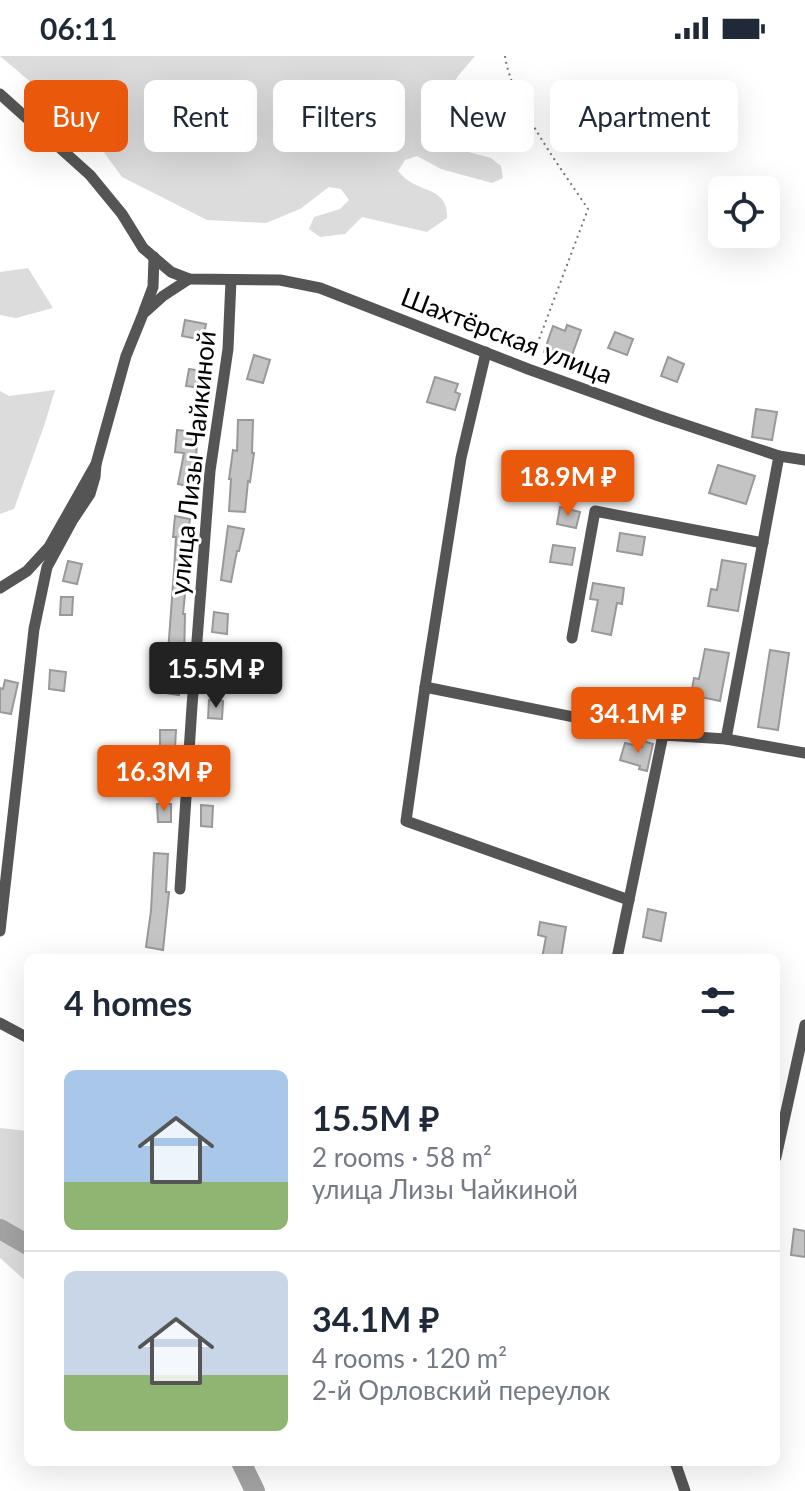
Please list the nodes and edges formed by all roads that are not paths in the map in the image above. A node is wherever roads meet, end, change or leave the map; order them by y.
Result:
1 (0, 94) edge
2 (154, 257) junction
3 (189, 279) junction
4 (231, 280) junction
5 (143, 314) junction
6 (486, 352) junction
7 (779, 456) junction
8 (805, 460) edge
9 (96, 464) junction
10 (763, 543) junction
11 (0, 588) edge
12 (572, 638) dead end
13 (425, 687) junction
14 (663, 735) junction
15 (726, 739) junction
16 (805, 753) edge
17 (180, 889) dead end
18 (629, 900) junction
19 (0, 931) edge
20 (618, 954) edge
21 (0, 1023) edge
22 (805, 1025) edge
23 (24, 1036) edge
24 (780, 1135) edge
25 (676, 1466) edge
26 (685, 1491) edge

1 - 2 street
2 - 3 street
2 - 5 street
3 - 4 street, Шахтёрская улица
3 - 5 street
4 - 6 street, Шахтёрская улица
4 - 17 street, улица Лизы Чайкиной
5 - 9 street
6 - 7 street, Шахтёрская улица
6 - 13 street
7 - 8 street, Шахтёрская улица
7 - 10 street
9 - 11 street
9 - 19 street
10 - 12 street
10 - 15 street
13 - 14 street
13 - 18 street
14 - 15 street
14 - 18 street
15 - 16 street
18 - 20 street
21 - 23 street
22 - 24 street
25 - 26 street

